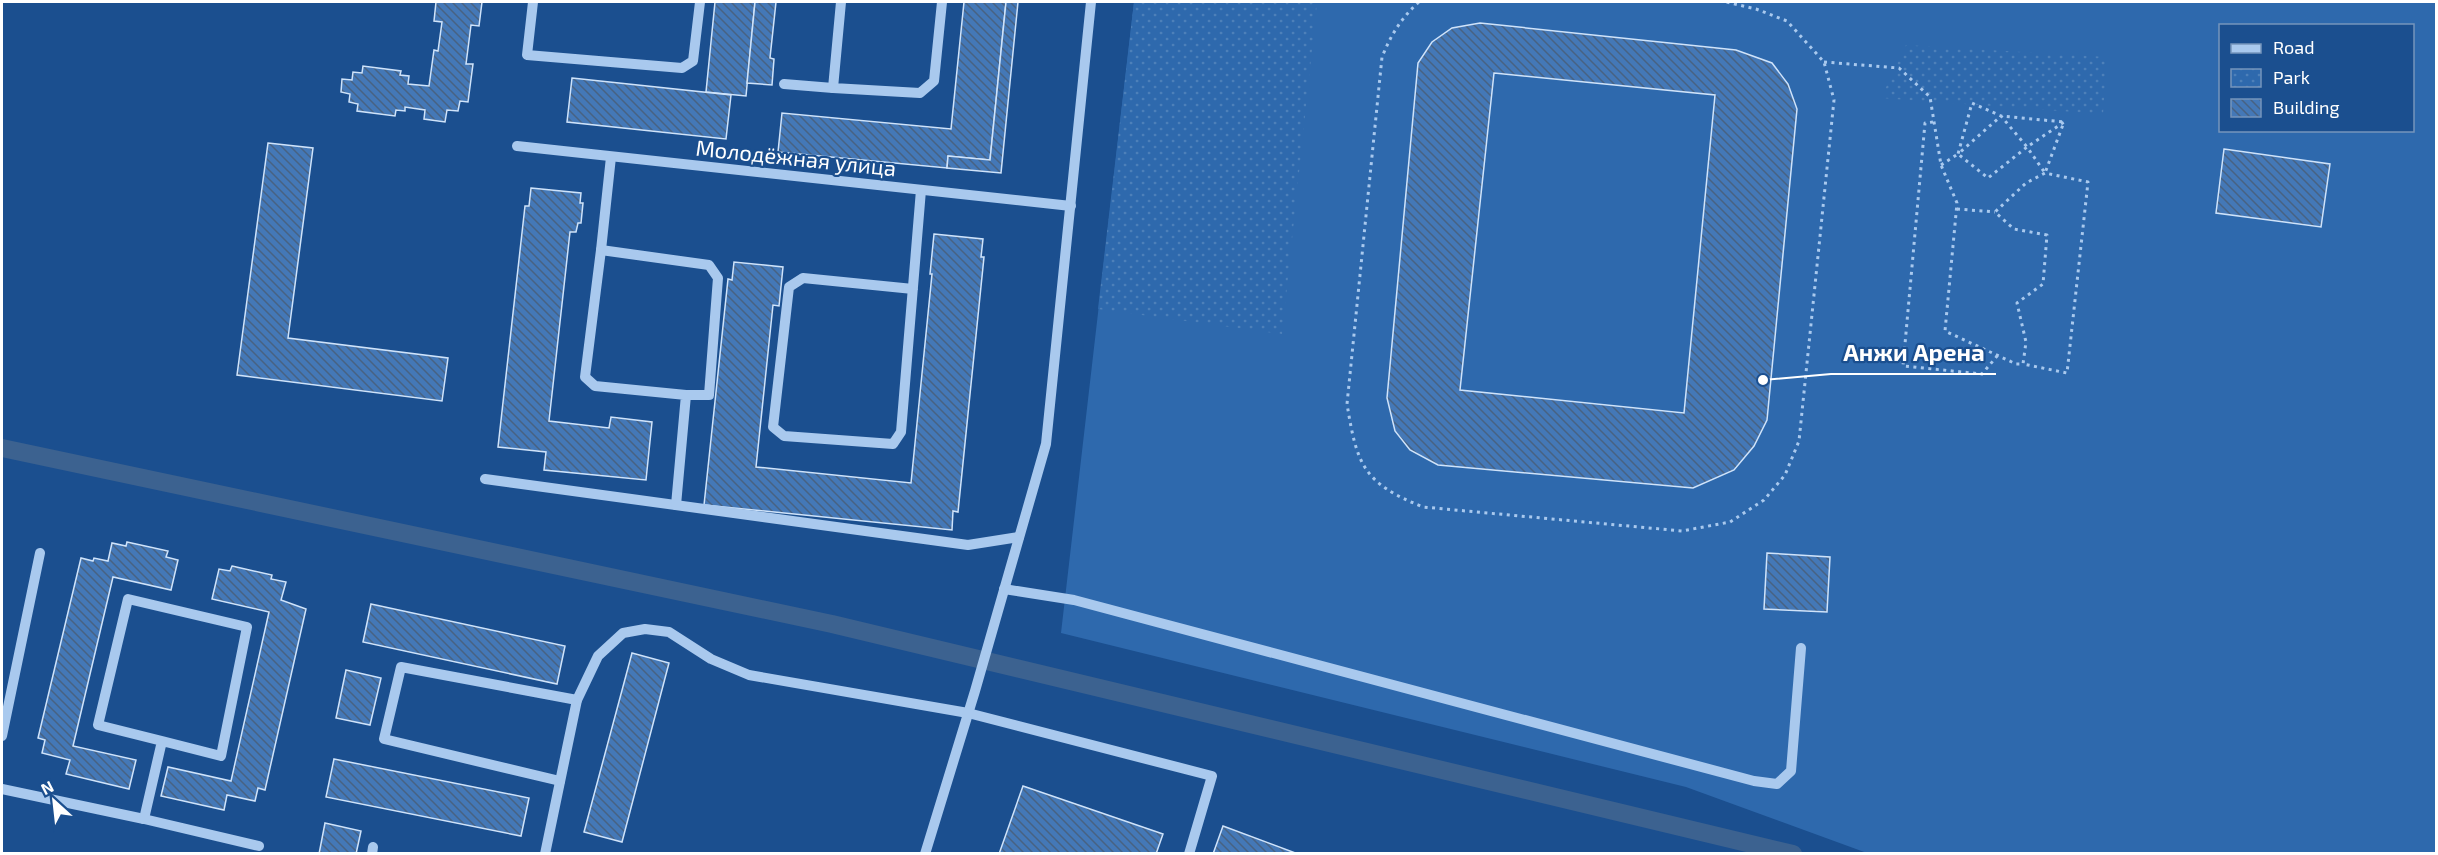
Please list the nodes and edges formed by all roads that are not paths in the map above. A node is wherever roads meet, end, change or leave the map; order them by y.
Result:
1 (534, 2) edge
2 (700, 2) edge
3 (841, 2) edge
4 (942, 2) edge
5 (1091, 2) edge
6 (784, 84) dead end
7 (833, 88) junction
8 (517, 146) dead end
9 (611, 157) junction
10 (921, 190) junction
11 (1071, 206) junction
12 (601, 250) junction
13 (913, 289) junction
14 (686, 394) junction
15 (485, 479) dead end
16 (676, 505) junction
17 (1019, 537) junction
18 (40, 553) dead end
19 (1004, 589) junction
20 (1801, 648) dead end
21 (577, 700) junction
22 (968, 713) junction
23 (2, 736) edge
24 (162, 741) junction
25 (560, 781) junction
26 (2, 789) edge
27 (144, 819) junction
28 (259, 846) dead end
29 (545, 854) edge
30 (925, 854) edge
31 (1189, 854) edge

1 - 2 street
3 - 7 street
4 - 7 street
5 - 11 street
6 - 7 street
8 - 9 street, Молодёжная улица
9 - 10 street, Молодёжная улица
9 - 12 street
10 - 11 street, Молодёжная улица
10 - 13 street
11 - 17 street
12 - 14 street
12 - 14 street
13 - 13 street
14 - 16 street
15 - 16 street
16 - 17 street
17 - 19 street
18 - 23 street
19 - 20 street
19 - 22 street
21 - 22 street
21 - 25 street
21 - 25 street
22 - 30 street
22 - 31 street
24 - 24 street
24 - 27 street
25 - 29 street
26 - 27 street
27 - 28 street

